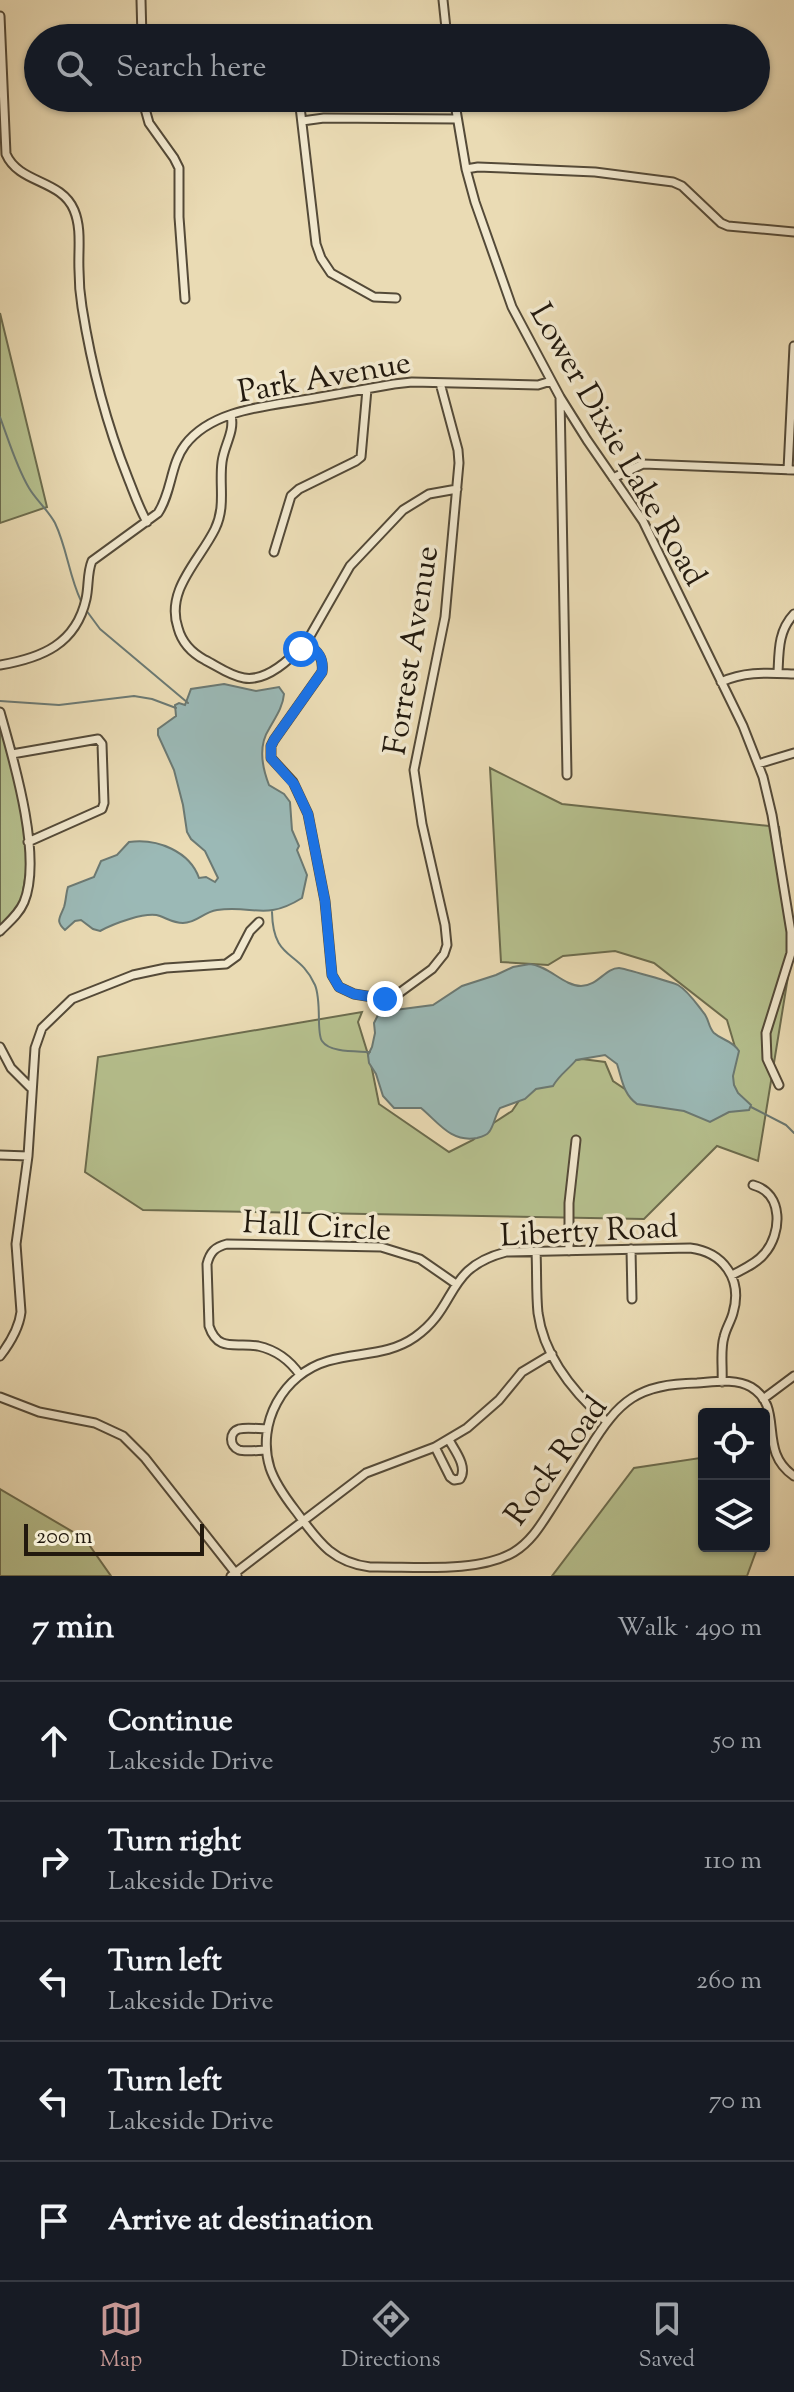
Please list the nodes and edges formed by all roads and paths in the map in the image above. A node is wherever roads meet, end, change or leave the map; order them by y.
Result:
1 (141, 0) edge
2 (443, 0) edge
3 (0, 16) edge
4 (142, 24) edge
5 (446, 24) edge
6 (146, 112) edge
7 (301, 112) edge
8 (456, 112) edge
9 (457, 119) junction
10 (302, 121) junction
11 (466, 169) junction
12 (794, 232) edge
13 (396, 298) dead end
14 (185, 299) dead end
15 (794, 346) edge
16 (551, 381) junction
17 (440, 383) junction
18 (367, 389) junction
19 (560, 397) junction
20 (231, 415) junction
21 (791, 470) edge
22 (613, 478) junction
23 (457, 489) junction
24 (147, 522) junction
25 (274, 552) dead end
26 (794, 614) edge
27 (306, 643) junction
28 (0, 665) edge
29 (778, 673) junction
30 (794, 674) edge
31 (721, 682) junction
32 (0, 712) edge
33 (794, 753) edge
34 (12, 754) junction
35 (758, 764) junction
36 (567, 775) dead end
37 (28, 842) junction
38 (259, 922) dead end
39 (0, 931) edge
40 (793, 940) edge
41 (0, 1047) edge
42 (779, 1085) dead end
43 (32, 1089) junction
44 (576, 1140) dead end
45 (0, 1155) edge
46 (28, 1156) junction
47 (753, 1185) dead end
48 (631, 1249) junction
49 (536, 1251) junction
50 (569, 1251) junction
51 (732, 1275) junction
52 (456, 1284) junction
53 (632, 1299) dead end
54 (552, 1354) junction
55 (0, 1356) edge
56 (300, 1375) junction
57 (794, 1376) edge
58 (722, 1382) junction
59 (0, 1397) edge
60 (763, 1399) junction
61 (606, 1421) junction
62 (267, 1429) junction
63 (449, 1440) junction
64 (435, 1447) junction
65 (266, 1450) junction
66 (794, 1476) edge
67 (303, 1520) junction
68 (235, 1575) edge

1 - 4 street
2 - 5 street
3 - 24 street
6 - 14 street
7 - 10 street
8 - 9 street, Lower Dixie Lake Road
9 - 10 street
9 - 11 street, Lower Dixie Lake Road
10 - 13 street
11 - 12 street
11 - 16 street, Lower Dixie Lake Road
15 - 21 street
16 - 17 street, Park Avenue
16 - 19 street, Lower Dixie Lake Road
17 - 18 street, Park Avenue
17 - 23 street, Forrest Avenue
18 - 20 street, Park Avenue
18 - 25 street
19 - 22 street, Lower Dixie Lake Road
19 - 36 street
20 - 24 street, Park Avenue
20 - 27 street
21 - 22 street
22 - 31 street, Lower Dixie Lake Road
23 - 27 street
23 - 27 street, Forrest Avenue
24 - 28 street, Park Avenue
26 - 29 street
29 - 30 street
29 - 31 street
31 - 35 street, Lower Dixie Lake Road
32 - 34 street
33 - 35 street
34 - 37 street
34 - 37 street
35 - 40 street, Lower Dixie Lake Road
37 - 39 street
38 - 43 street
40 - 42 street, Lower Dixie Lake Road
41 - 43 street
43 - 46 street
44 - 50 street
45 - 46 street
46 - 55 street
47 - 51 street
48 - 50 street, Liberty Road
48 - 51 street, Liberty Road
48 - 53 street
49 - 50 street, Liberty Road
49 - 52 street, Liberty Road
49 - 54 street
51 - 58 street
52 - 56 street, Liberty Road
52 - 56 street, Hall Circle
54 - 61 street
54 - 63 street
56 - 62 street, Liberty Road
57 - 60 street
58 - 60 street, Rock Road
58 - 61 street, Rock Road
59 - 68 street
60 - 66 street
61 - 67 street, Rock Road
62 - 65 street, Liberty Road
62 - 65 street
63 - 64 street
63 - 64 street
64 - 67 street
65 - 67 street, Liberty Road
67 - 68 street

